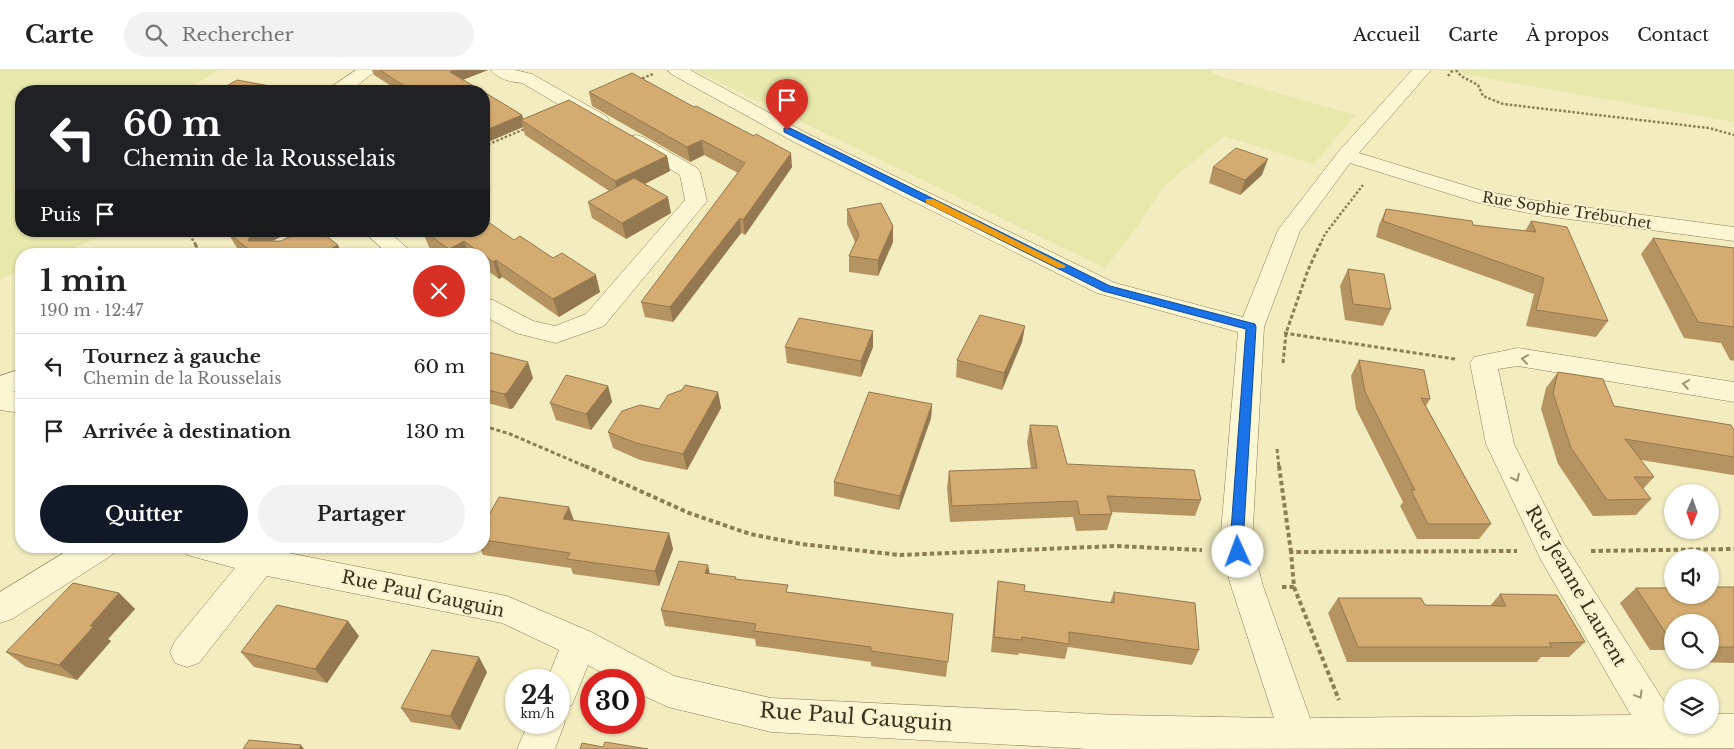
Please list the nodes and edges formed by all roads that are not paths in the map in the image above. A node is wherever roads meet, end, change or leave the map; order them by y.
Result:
1 (368, 70) edge
2 (500, 70) edge
3 (677, 70) edge
4 (1422, 70) edge
5 (347, 85) edge
6 (1346, 155) junction
7 (1734, 234) edge
8 (382, 237) edge
9 (395, 248) edge
10 (490, 309) edge
11 (1251, 327) junction
12 (15, 381) edge
13 (0, 387) edge
14 (1734, 392) edge
15 (0, 400) edge
16 (15, 402) edge
17 (90, 553) edge
18 (227, 553) edge
19 (260, 561) junction
20 (0, 609) edge
21 (579, 643) junction
22 (187, 652) dead end
23 (569, 669) edge
24 (1734, 731) edge
25 (542, 734) edge
26 (1675, 737) edge
27 (1117, 741) edge
28 (1300, 743) edge
29 (536, 749) edge

1 - 5 street
2 - 10 street
3 - 11 street
4 - 6 street
6 - 7 street, Rue Sophie Trébuchet
6 - 11 street
8 - 9 street
11 - 28 street
12 - 13 street
14 -> 26 street, Rue Jeanne Laurent
15 - 16 street
17 - 20 street
18 - 19 street, Rue Paul Gauguin
19 - 21 street, Rue Paul Gauguin
19 - 22 street
21 - 23 street
21 - 27 street, Rue Paul Gauguin
24 - 26 street, Rue Paul Gauguin
25 - 29 street
26 - 28 street, Rue Paul Gauguin
27 - 28 street, Rue Paul Gauguin

